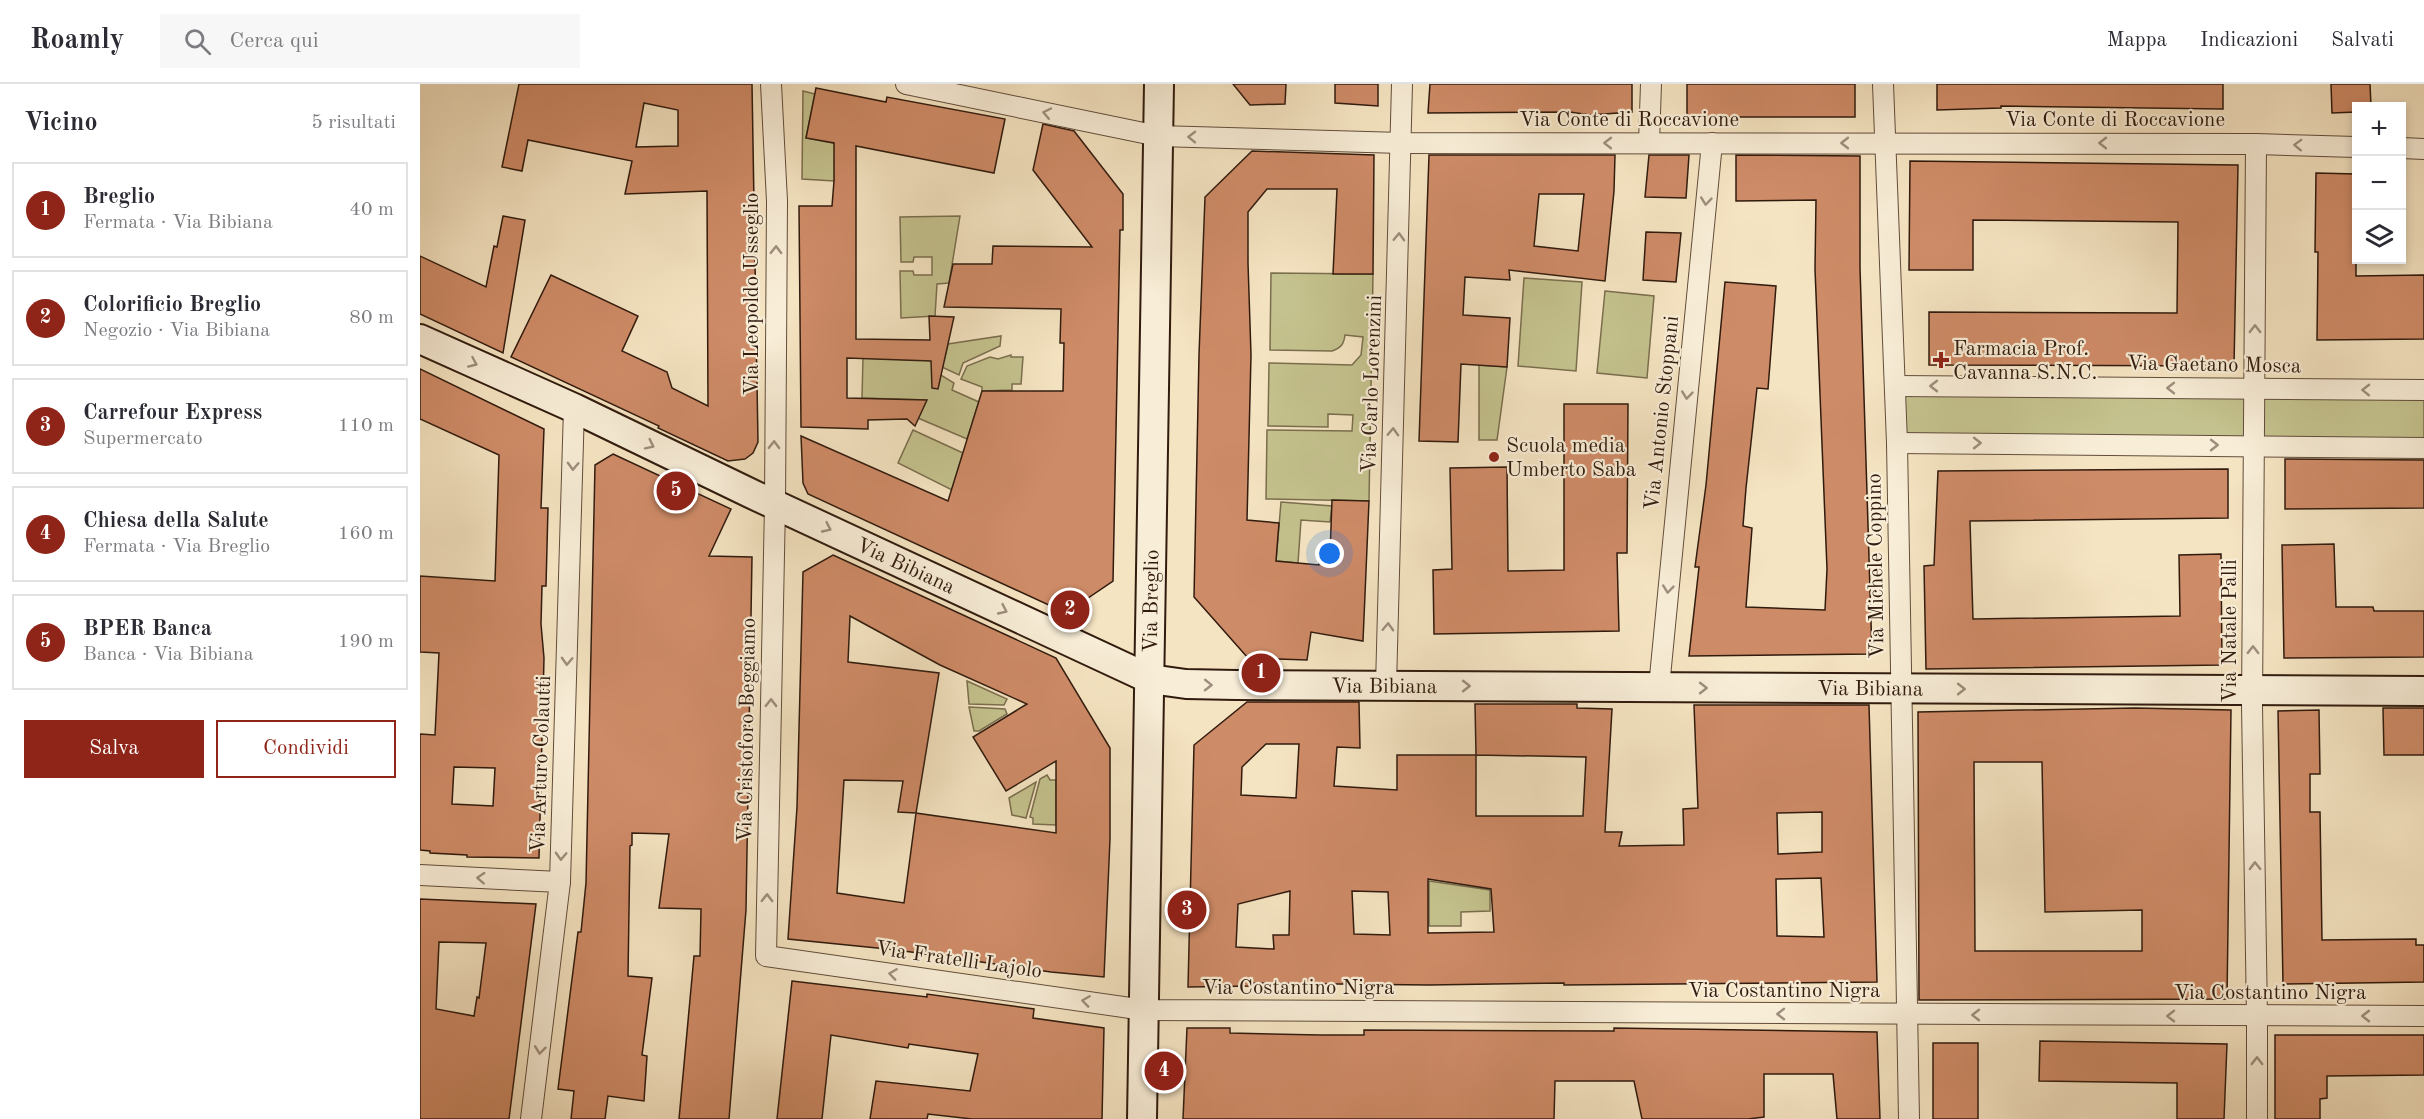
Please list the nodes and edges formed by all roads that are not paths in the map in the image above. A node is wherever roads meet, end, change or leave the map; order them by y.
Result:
1 (771, 84) edge
2 (906, 84) edge
3 (1159, 84) edge
4 (1402, 84) edge
5 (1651, 84) edge
6 (1883, 84) edge
7 (1158, 136) junction
8 (1402, 143) junction
9 (1649, 143) junction
10 (1712, 143) junction
11 (1884, 143) junction
12 (2256, 144) junction
13 (2352, 147) edge
14 (2406, 148) edge
15 (2424, 149) edge
16 (420, 339) edge
17 (1895, 386) junction
18 (2255, 388) junction
19 (2424, 390) edge
20 (574, 408) junction
21 (1897, 443) junction
22 (2254, 445) junction
23 (2424, 447) edge
24 (775, 504) junction
25 (1150, 679) junction
26 (1386, 686) junction
27 (1659, 687) junction
28 (1902, 689) junction
29 (2252, 690) junction
30 (2424, 691) edge
31 (420, 875) edge
32 (560, 882) junction
33 (766, 956) joint
34 (1144, 1010) junction
35 (1908, 1015) junction
36 (2424, 1016) edge
37 (2257, 1017) junction
38 (531, 1119) edge
39 (1142, 1119) edge
40 (1909, 1119) edge
41 (2257, 1119) edge

24 -> 1 street, Via Leopoldo Usseglio
7 -> 2 street, Via Conte di Roccavione
3 - 7 street, Via Breglio
4 - 8 street, Via Carlo Lorenzini
5 - 9 street
6 - 11 street, Via Michele Coppino
8 -> 7 street, Via Conte di Roccavione
7 - 25 street, Via Breglio
9 -> 8 street, Via Conte di Roccavione
26 -> 8 street, Via Carlo Lorenzini
9 - 10 street, Via Conte di Roccavione
11 -> 10 street, Via Conte di Roccavione
10 -> 27 street, Via Antonio Stoppani
12 -> 11 street, Via Conte di Roccavione
11 - 17 street, Via Michele Coppino
13 -> 12 street, Via Conte di Roccavione
18 -> 12 street, Via Natale Palli
14 - 15 street
16 -> 20 street, Via Bibiana
18 -> 17 street, Via Gaetano Mosca
17 - 21 street, Via Michele Coppino
19 -> 18 street, Via Gaetano Mosca
18 - 22 street, Via Natale Palli
20 -> 24 street, Via Bibiana
20 -> 32 street, Via Arturo Colautti
21 -> 22 street
21 - 28 street, Via Michele Coppino
22 - 23 street
29 -> 22 street, Via Natale Palli
24 -> 25 street, Via Bibiana
33 -> 24 street, Via Cristoforo Beggiamo
25 -> 26 street, Via Bibiana
25 - 34 street, Via Breglio
26 -> 27 street, Via Bibiana
27 -> 28 street, Via Bibiana
28 -> 29 street, Via Bibiana
28 - 35 street, Via Michele Coppino
29 - 30 street, Via Bibiana
37 -> 29 street, Via Natale Palli
32 -> 31 street
32 -> 38 street, Via Arturo Colautti
34 -> 33 street, Via Fratelli Lajolo
35 -> 34 street, Via Costantino Nigra
34 - 39 street, Via Breglio
37 -> 35 street, Via Costantino Nigra
35 - 40 street, Via Michele Coppino
36 -> 37 street, Via Costantino Nigra
41 -> 37 street, Via Natale Palli

